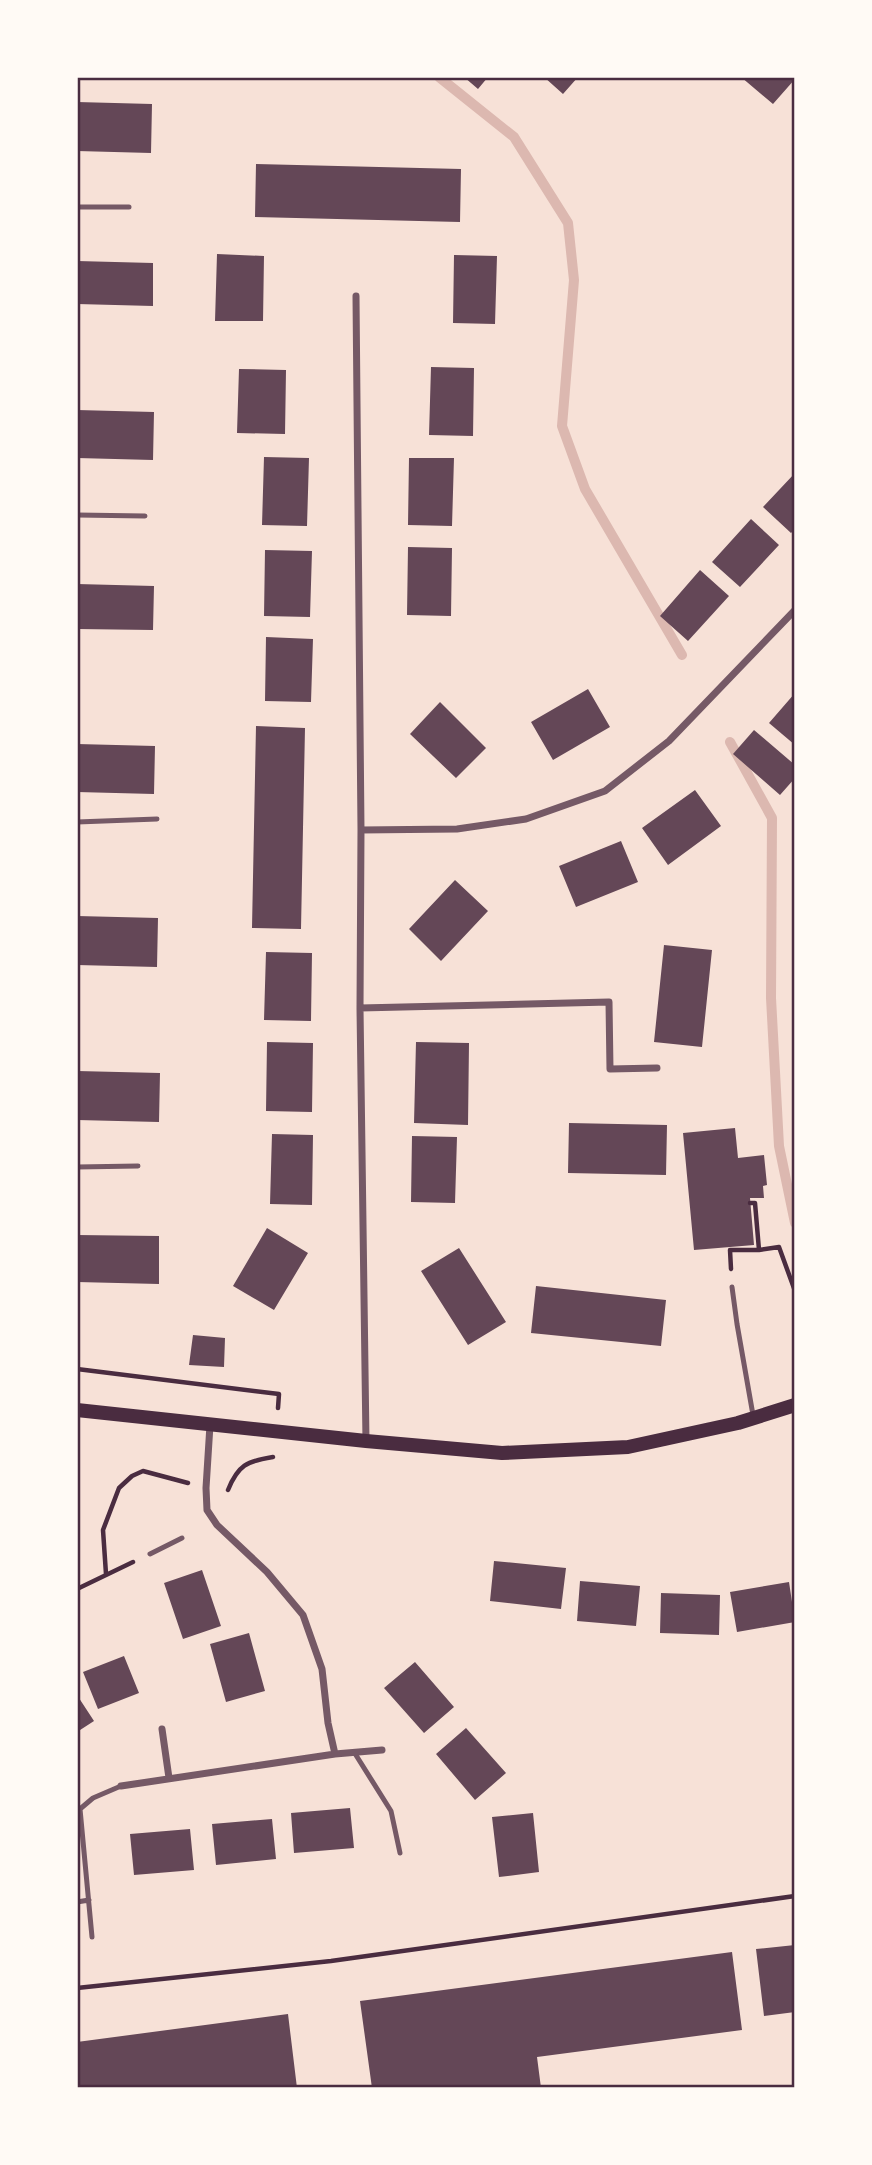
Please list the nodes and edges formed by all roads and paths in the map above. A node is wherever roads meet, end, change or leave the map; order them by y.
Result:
1 (77, 207) edge
2 (129, 207) dead end
3 (356, 296) dead end
4 (77, 514) edge
5 (145, 516) dead end
6 (795, 610) edge
7 (157, 819) dead end
8 (77, 822) edge
9 (361, 830) junction
10 (360, 1008) junction
11 (657, 1068) dead end
12 (138, 1166) dead end
13 (77, 1167) edge
14 (753, 1202) dead end
15 (759, 1250) junction
16 (732, 1287) joint
17 (795, 1292) edge
18 (77, 1369) edge
19 (795, 1405) edge
20 (77, 1410) edge
21 (278, 1414) dead end
22 (753, 1418) junction
23 (210, 1425) junction
24 (366, 1441) junction
25 (275, 1457) dead end
26 (206, 1488) junction
27 (227, 1496) dead end
28 (182, 1538) dead end
29 (150, 1554) dead end
30 (106, 1574) dead end
31 (162, 1729) dead end
32 (382, 1750) dead end
33 (354, 1752) junction
34 (335, 1754) junction
35 (169, 1778) junction
36 (121, 1786) joint
37 (400, 1853) dead end
38 (795, 1896) edge
39 (89, 1900) junction
40 (77, 1902) edge
41 (93, 1937) dead end
42 (77, 1988) edge

1 - 2 lane
3 - 9 street
4 - 5 lane
6 - 9 street
7 - 8 lane
9 - 10 street
10 - 11 street
10 - 24 street
12 - 13 lane
14 - 15 path
15 - 16 path
15 - 17 path
16 - 22 lane
18 - 21 path
19 - 22 main road
20 - 23 main road
22 - 24 main road
23 - 24 main road
23 - 26 street
25 - 27 path
26 - 30 path
26 - 34 street
28 - 29 lane
31 - 35 street
32 - 33 street
33 - 34 street
33 - 37 lane
34 - 35 street
35 - 36 street
36 - 39 lane
38 - 42 path
39 - 40 lane
39 - 41 lane

